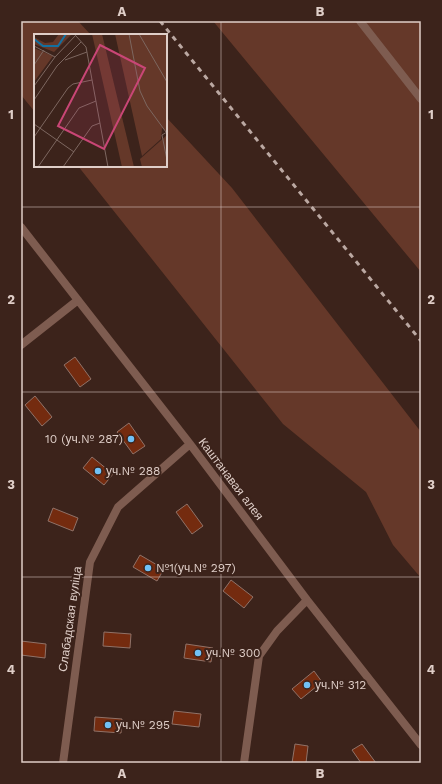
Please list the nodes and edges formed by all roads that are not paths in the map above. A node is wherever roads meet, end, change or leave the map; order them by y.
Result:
1 (360, 21) edge
2 (421, 99) edge
3 (21, 227) edge
4 (78, 300) junction
5 (21, 345) edge
6 (190, 444) junction
7 (307, 600) junction
8 (421, 745) edge
9 (63, 763) edge
10 (244, 763) edge

1 - 2 street
3 - 4 street, Каштанавая алея
4 - 5 street
4 - 6 street, Каштанавая алея
6 - 7 street, Каштанавая алея
6 - 9 street, Слабадская вуліца
7 - 8 street, Каштанавая алея
7 - 10 street

